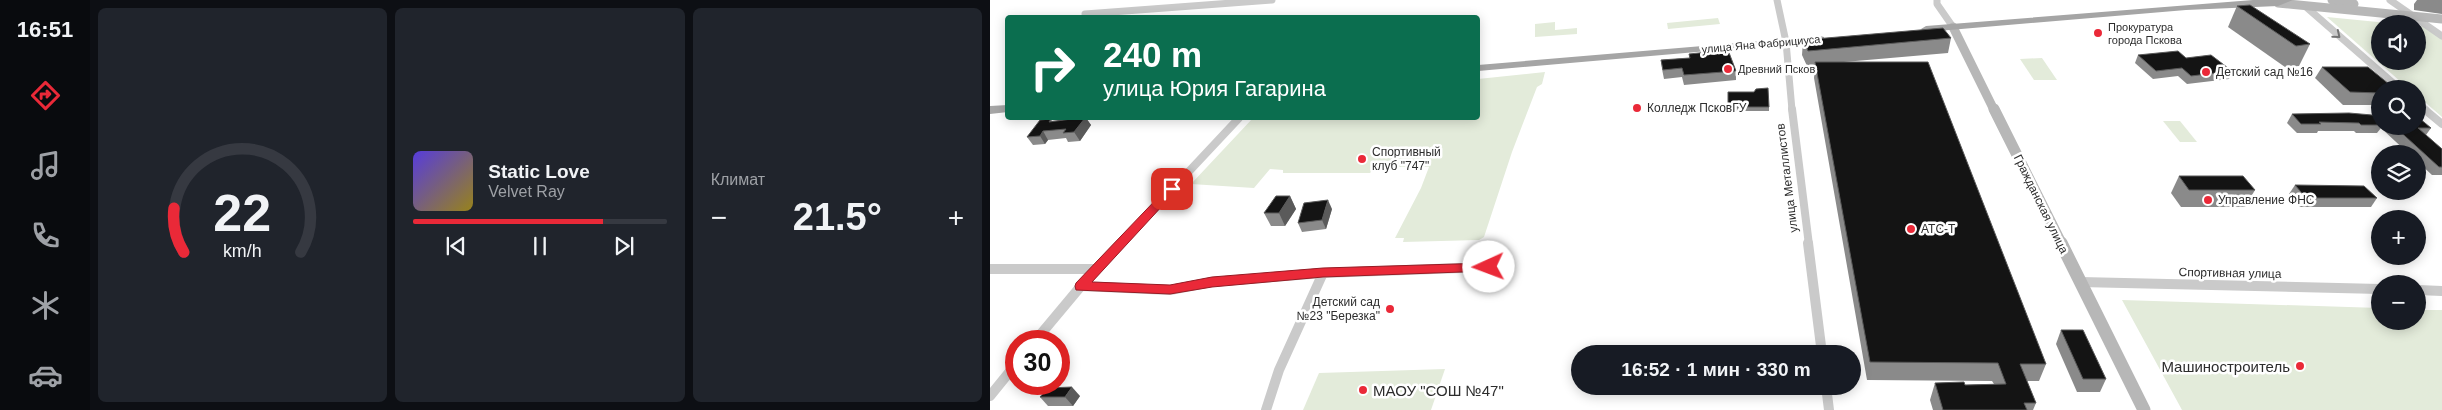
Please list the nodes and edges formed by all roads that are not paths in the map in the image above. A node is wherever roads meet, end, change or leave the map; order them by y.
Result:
1 (1272, 0) edge
2 (1777, 0) edge
3 (1937, 0) edge
4 (2255, 0) edge
5 (2332, 0) edge
6 (2390, 0) edge
7 (2283, 1) edge
8 (2224, 2) edge
9 (2267, 2) junction
10 (2305, 6) junction
11 (1085, 14) dead end
12 (2412, 15) junction
13 (2426, 17) edge
14 (2442, 19) edge
15 (2426, 25) edge
16 (1953, 27) junction
17 (1915, 30) edge
18 (2442, 36) edge
19 (1833, 38) edge
20 (1786, 42) junction
21 (1480, 68) edge
22 (2389, 80) edge
23 (1005, 108) edge
24 (990, 110) edge
25 (2426, 111) edge
26 (1237, 120) edge
27 (2442, 124) edge
28 (1489, 267) dead end
29 (990, 269) edge
30 (1097, 269) junction
31 (1323, 273) junction
32 (2080, 282) junction
33 (1081, 286) junction
34 (2371, 289) edge
35 (2426, 290) edge
36 (2442, 291) edge
37 (1044, 330) edge
38 (1821, 345) edge
39 (1005, 378) edge
40 (1827, 395) edge
41 (990, 396) edge
42 (1266, 410) edge
43 (1829, 410) edge
44 (2144, 410) edge

1 - 11 street
2 - 20 street, улица Металлистов
3 - 16 street, Гражданская улица
4 - 9 main road
5 - 12 street
6 - 12 street
7 - 9 main road
7 - 10 street
8 - 9 main road
8 - 16 main road
10 - 12 street
10 -> 22 street
13 - 14 street
15 - 18 street
16 - 17 main road
16 - 32 street, Гражданская улица
19 - 20 main road, улица Яна Фабрициуса
20 - 21 main road, улица Яна Фабрициуса
20 - 38 street, улица Металлистов
23 - 24 main road
25 - 27 street
26 - 30 street
28 - 31 street
29 - 30 street
30 - 33 street
31 - 33 street
31 - 42 street
32 - 34 street, Спортивная улица
32 - 44 street, Гражданская улица
33 - 37 street
35 - 36 street
39 - 41 street
40 - 43 street

